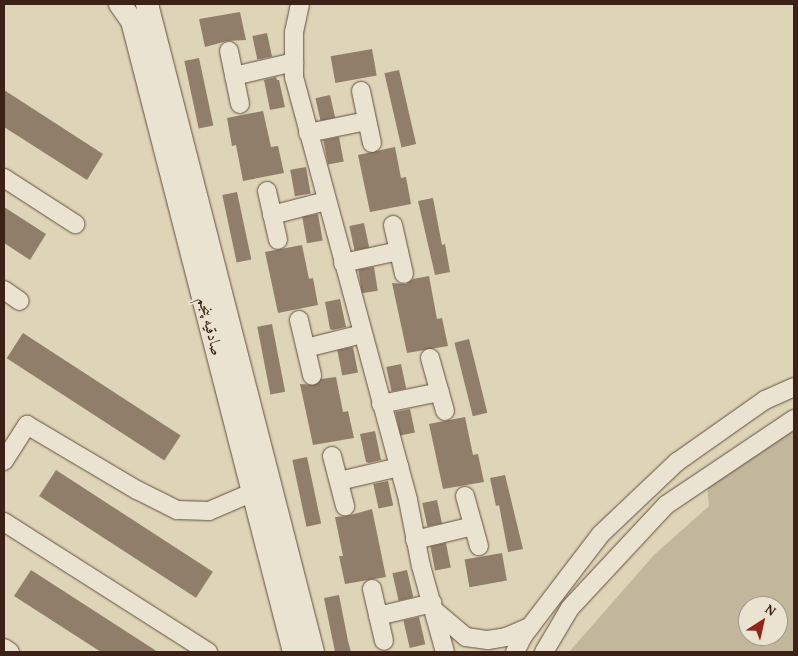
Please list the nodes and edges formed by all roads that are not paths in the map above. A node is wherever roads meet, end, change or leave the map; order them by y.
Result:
1 (300, 4) edge
2 (138, 11) edge
3 (229, 51) dead end
4 (294, 62) junction
5 (234, 76) junction
6 (361, 91) dead end
7 (240, 104) dead end
8 (367, 121) junction
9 (308, 133) junction
10 (372, 143) dead end
11 (4, 178) edge
12 (267, 191) dead end
13 (326, 201) junction
14 (272, 215) junction
15 (75, 224) dead end
16 (393, 225) dead end
17 (278, 240) dead end
18 (399, 251) junction
19 (343, 263) junction
20 (404, 274) dead end
21 (4, 290) edge
22 (20, 301) dead end
23 (299, 320) dead end
24 (362, 334) junction
25 (306, 348) junction
26 (430, 358) dead end
27 (312, 375) dead end
28 (788, 390) edge
29 (440, 392) junction
30 (381, 404) junction
31 (445, 411) dead end
32 (794, 419) edge
33 (332, 456) dead end
34 (4, 461) edge
35 (398, 467) junction
36 (338, 481) junction
37 (262, 488) junction
38 (465, 496) dead end
39 (345, 506) dead end
40 (4, 522) edge
41 (474, 526) junction
42 (416, 540) junction
43 (479, 546) dead end
44 (372, 589) dead end
45 (433, 606) junction
46 (378, 616) junction
47 (530, 626) junction
48 (384, 641) dead end
49 (4, 648) edge
50 (10, 652) edge
51 (208, 652) edge
52 (294, 652) edge
53 (313, 652) edge
54 (446, 652) edge
55 (515, 652) edge
56 (544, 652) edge

1 - 4 street
2 - 37 street, صادقیه پنجم
3 - 5 street
4 - 5 street
4 - 9 street
5 - 7 street
6 - 8 street
8 - 9 street
8 - 10 street
9 - 13 street
11 - 15 street
12 - 14 street
13 - 14 street
13 - 19 street
14 - 17 street
16 - 18 street
18 - 19 street
18 - 20 street
19 - 24 street
21 - 22 street
23 - 25 street
24 - 25 street
24 - 30 street
25 - 27 street
26 - 29 street
28 - 32 street
28 - 47 street
29 - 30 street
29 - 31 street
30 - 35 street
32 - 56 street
33 - 36 street
34 - 37 street
35 - 36 street
35 - 42 street
36 - 39 street
37 - 52 street, صادقیه پنجم
37 - 53 street, صادقیه پنجم
38 - 41 street
40 - 51 street
41 - 42 street
41 - 43 street
42 - 45 street
44 - 46 street
45 - 46 street
45 - 47 street
45 - 54 street
46 - 48 street
47 - 55 street
49 - 50 street

